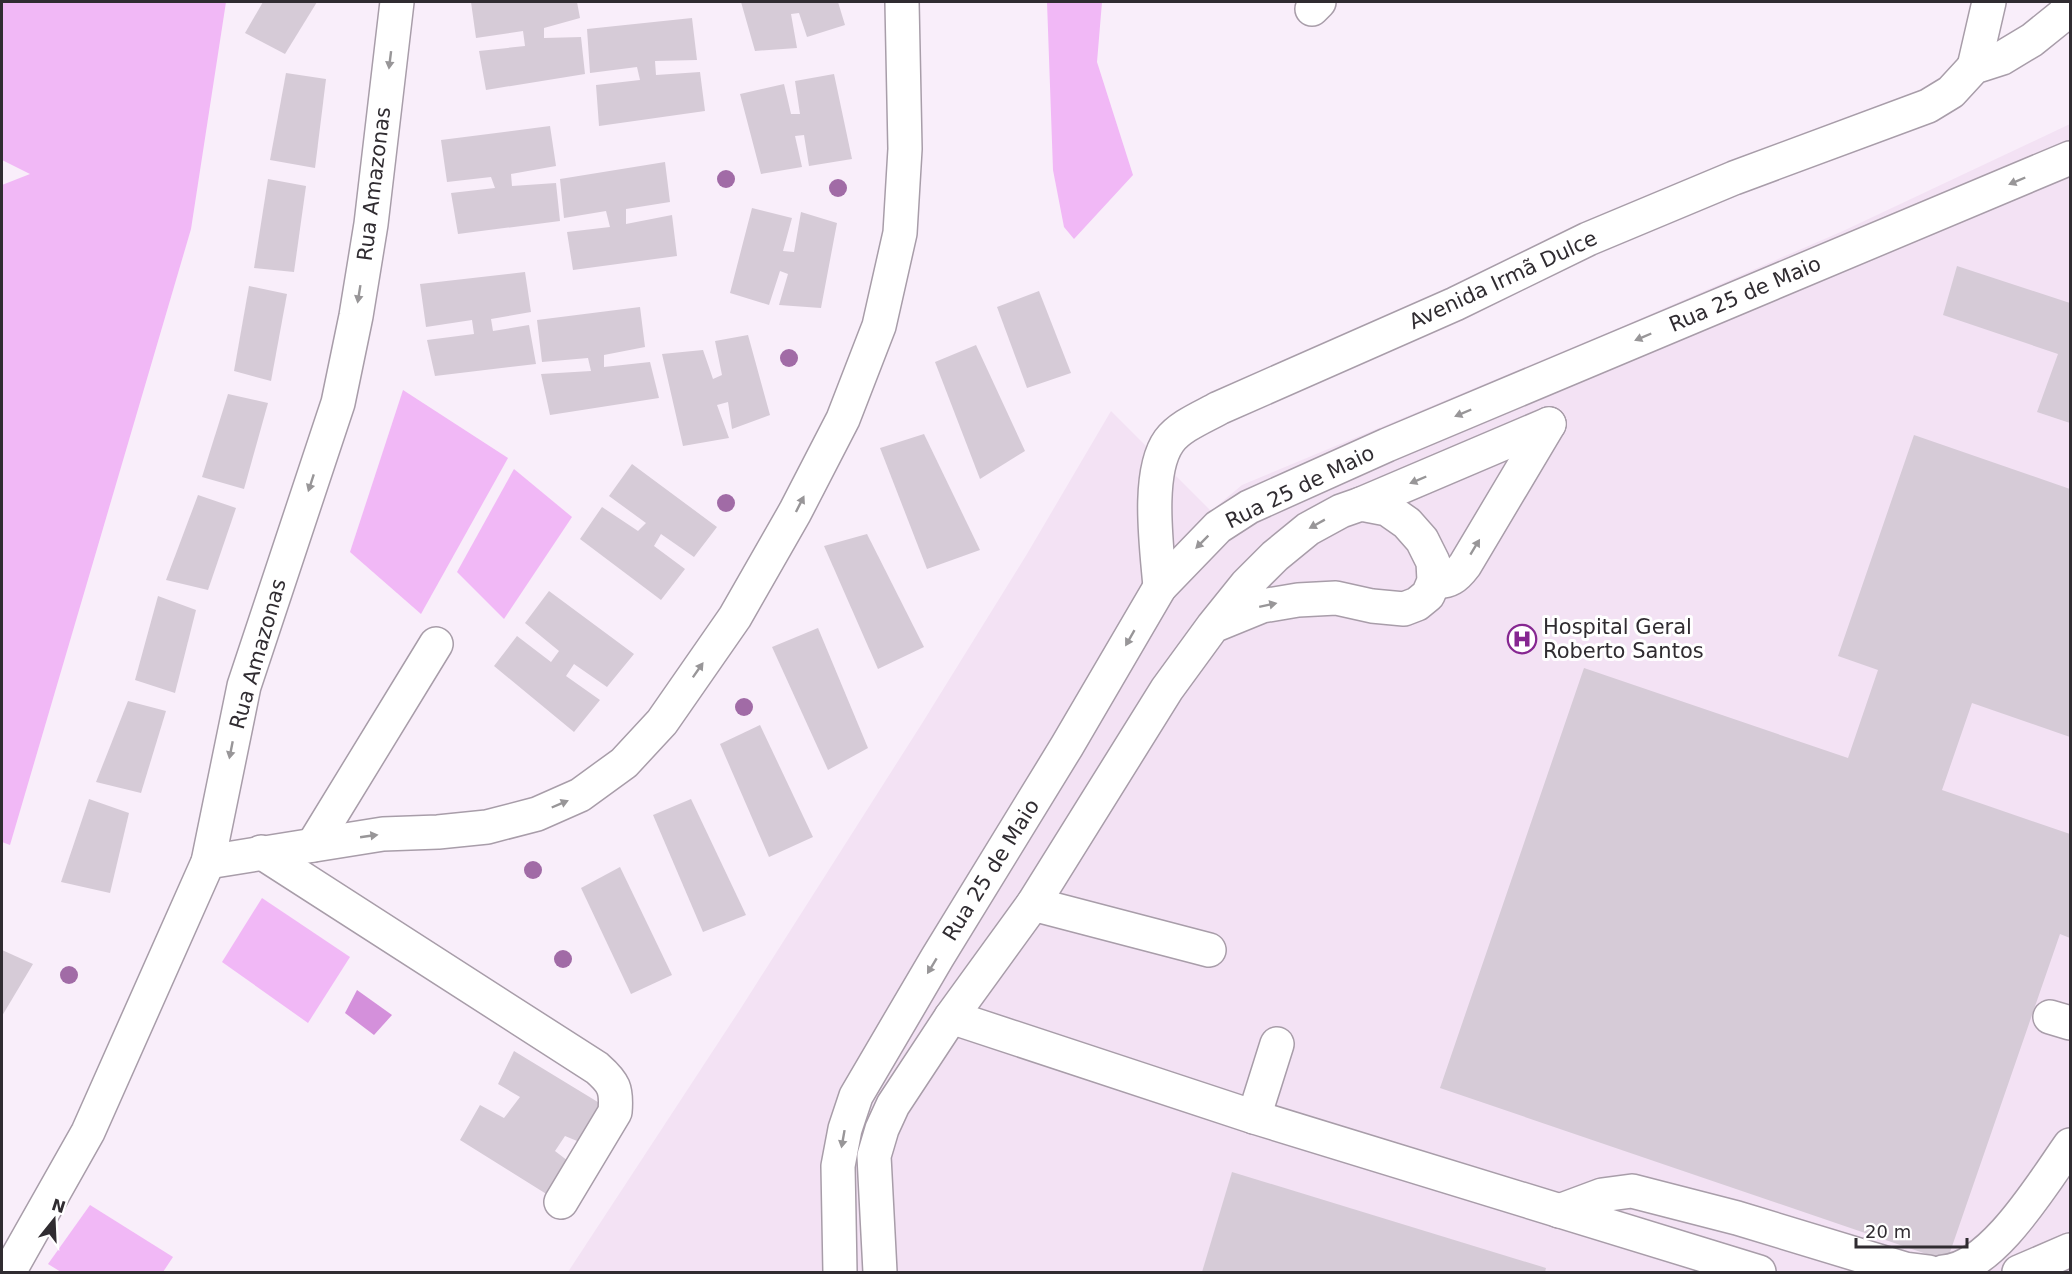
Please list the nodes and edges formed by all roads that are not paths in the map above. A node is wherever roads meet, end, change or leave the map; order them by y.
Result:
1 (398, 2) edge
2 (902, 2) edge
3 (1989, 2) edge
4 (2070, 5) edge
5 (1974, 67) junction
6 (2070, 158) edge
7 (1361, 504) junction
8 (1434, 581) junction
9 (1160, 587) junction
10 (1213, 626) junction
11 (436, 644) dead end
12 (313, 844) junction
13 (261, 852) junction
14 (208, 862) junction
15 (1033, 904) junction
16 (1209, 950) dead end
17 (951, 1017) junction
18 (1277, 1044) dead end
19 (1254, 1117) junction
20 (2070, 1145) edge
21 (561, 1202) dead end
22 (1558, 1211) junction
23 (2070, 1250) edge
24 (9, 1272) edge
25 (840, 1272) edge
26 (880, 1272) edge
27 (1759, 1272) edge
28 (1929, 1272) edge
29 (1943, 1272) edge
30 (2019, 1272) edge

1 -> 14 street, Rua Amazonas
12 -> 2 street
3 - 5 street, Avenida Irmã Dulce
4 - 5 street, Avenida Irmã Dulce
5 - 9 street, Avenida Irmã Dulce
6 -> 9 street, Rua 25 de Maio
7 - 8 street
8 -> 7 street
7 -> 10 street
10 -> 8 street
9 -> 25 street, Rua 25 de Maio
10 - 15 street
11 - 12 street
12 - 13 street
13 - 14 street
13 - 21 street
14 - 24 street, Rua Amazonas
15 - 16 street
15 - 17 street
17 - 19 street
17 - 26 street
18 - 19 street
19 - 22 street
20 - 29 street
22 - 27 street
22 - 28 street
23 - 30 street

